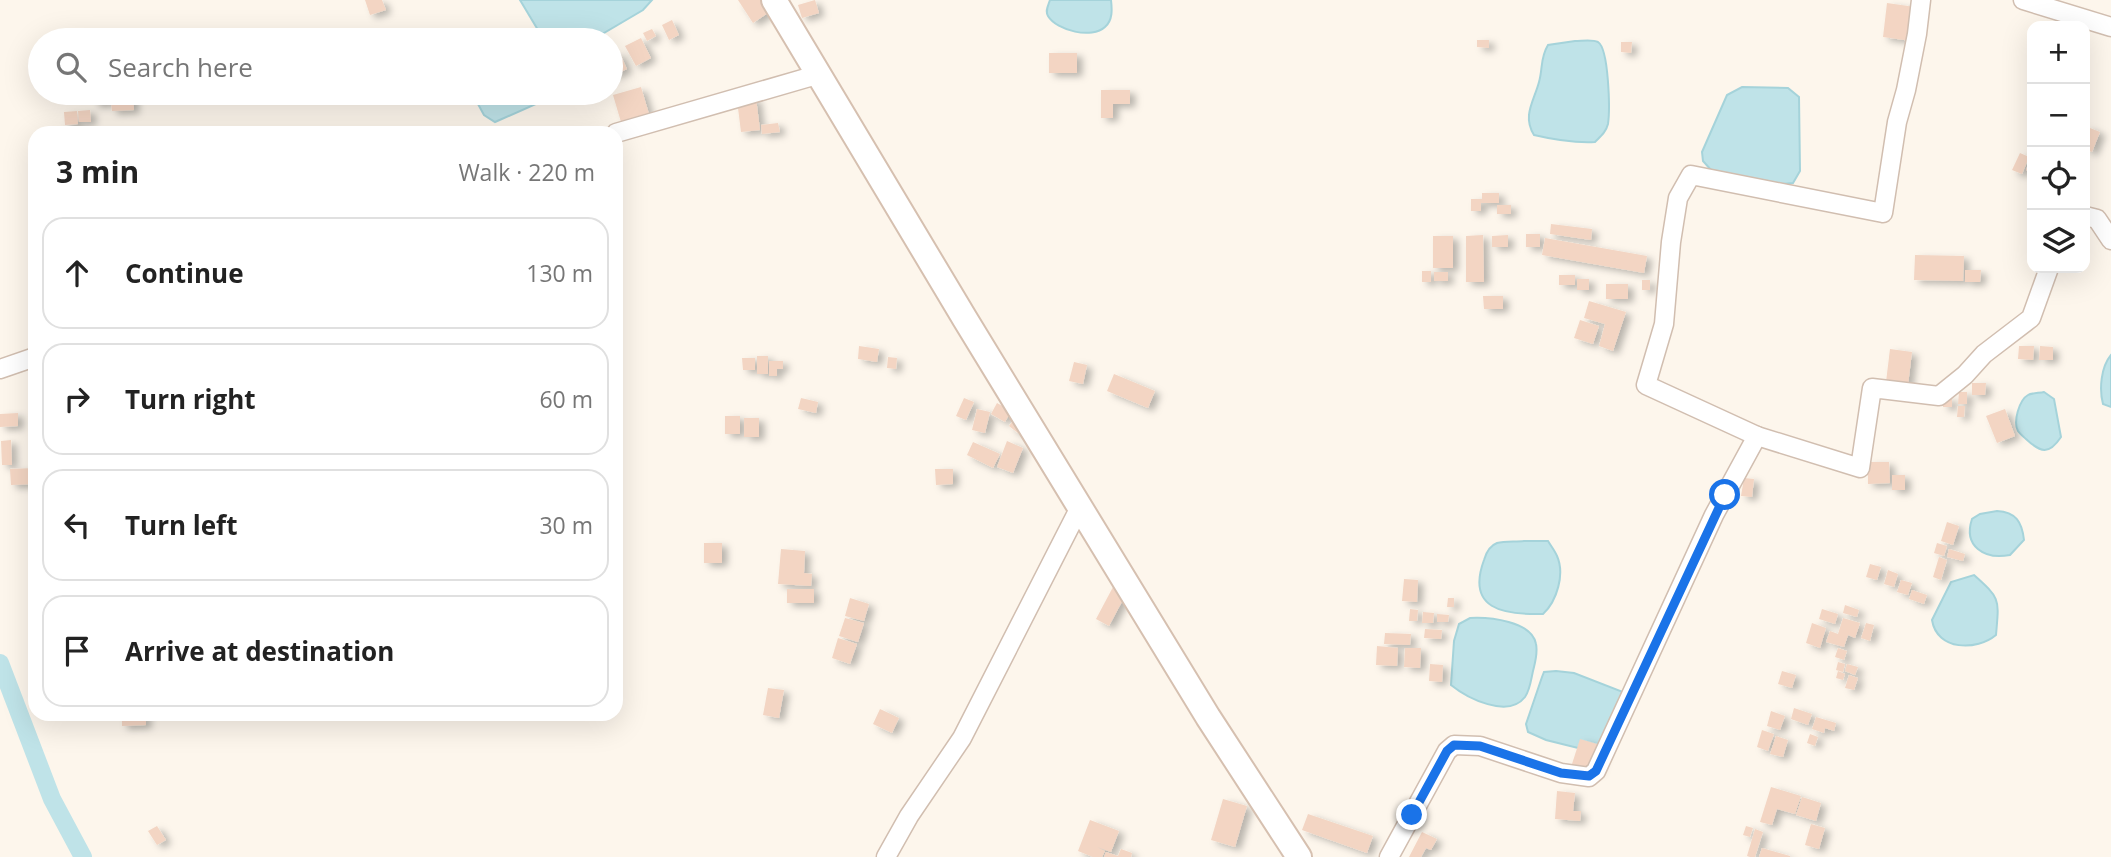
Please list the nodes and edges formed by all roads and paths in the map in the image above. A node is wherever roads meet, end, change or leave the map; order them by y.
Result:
1 (774, 0) edge
2 (1921, 0) edge
3 (2023, 0) edge
4 (2111, 27) edge
5 (820, 74) junction
6 (623, 132) edge
7 (2090, 217) edge
8 (2111, 240) edge
9 (2047, 273) edge
10 (28, 359) edge
11 (0, 369) edge
12 (1757, 436) junction
13 (1080, 507) junction
14 (886, 857) edge
15 (1299, 857) edge
16 (1389, 857) edge

1 - 5 street
2 - 12 street
3 - 4 street
5 - 6 street
5 - 13 street
7 - 8 street
9 - 12 street
10 - 11 street
12 - 16 street
13 - 14 street
13 - 15 street

